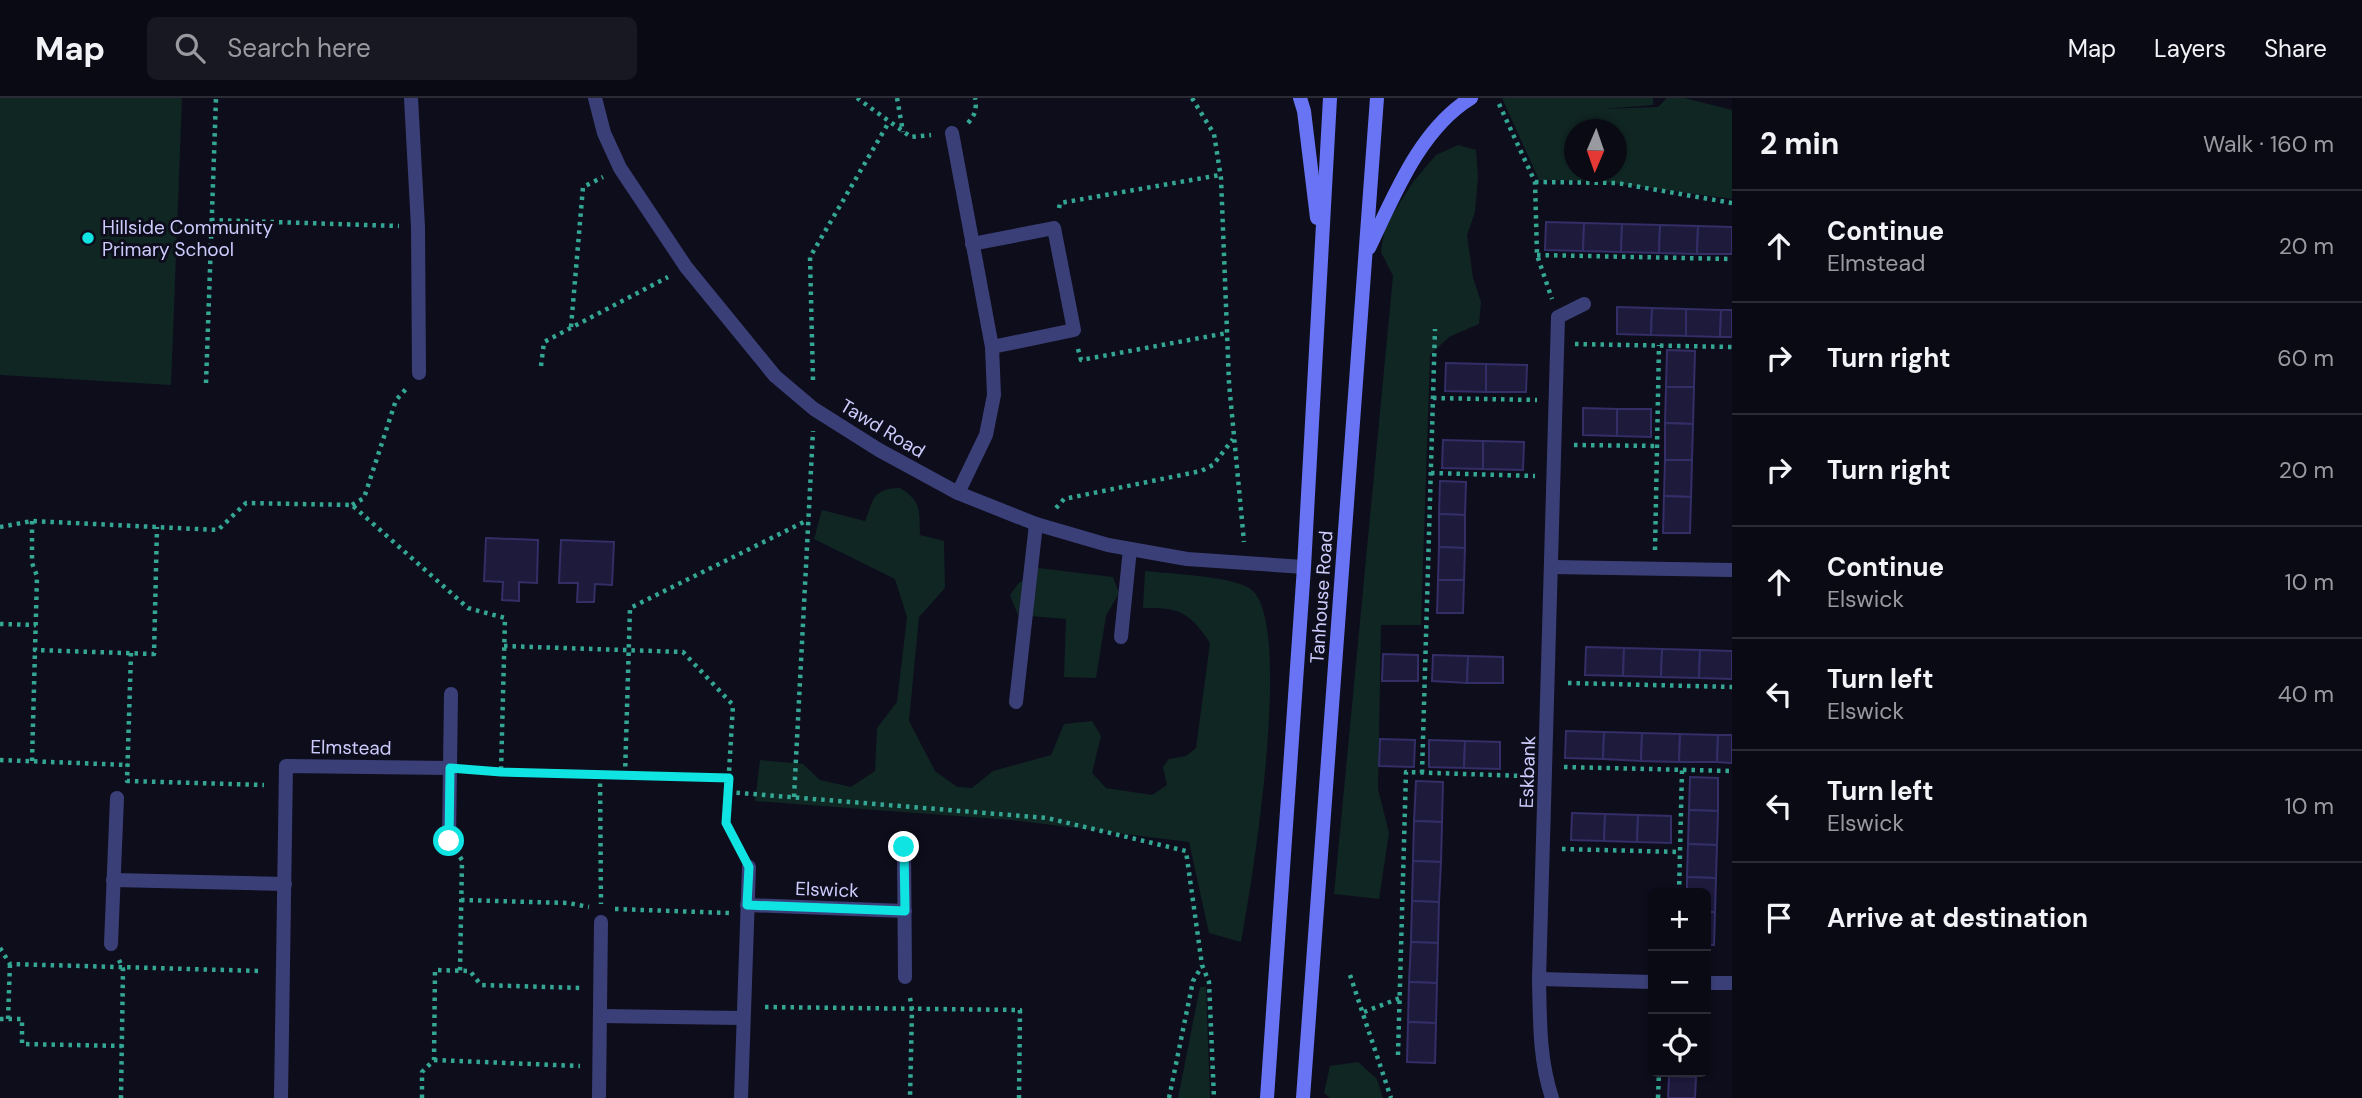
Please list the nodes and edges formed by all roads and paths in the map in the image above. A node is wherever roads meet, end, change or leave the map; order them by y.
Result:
1 (216, 98) edge
2 (411, 98) edge
3 (594, 98) edge
4 (857, 98) edge
5 (897, 98) edge
6 (1192, 98) edge
7 (1300, 98) edge
8 (1330, 98) edge
9 (1377, 98) edge
10 (1471, 98) edge
11 (1499, 104) dead end
12 (889, 122) junction
13 (903, 132) junction
14 (952, 133) joint
15 (620, 168) junction
16 (1220, 175) junction
17 (1535, 182) junction
18 (1732, 203) edge
19 (211, 220) junction
20 (418, 227) junction
21 (1054, 228) junction
22 (972, 244) junction
23 (1321, 254) junction
24 (1366, 255) junction
25 (1537, 255) junction
26 (1732, 259) edge
27 (686, 267) junction
28 (1584, 304) dead end
29 (1558, 317) junction
30 (570, 328) junction
31 (1435, 329) dead end
32 (1074, 330) junction
33 (1227, 333) junction
34 (1557, 344) junction
35 (1659, 345) junction
36 (992, 346) junction
37 (1732, 347) edge
38 (541, 366) dead end
39 (419, 373) joint
40 (205, 383) dead end
41 (1433, 398) junction
42 (1556, 401) junction
43 (814, 409) junction
44 (1233, 438) junction
45 (1555, 445) junction
46 (1657, 446) junction
47 (1431, 473) junction
48 (1554, 477) junction
49 (958, 493) junction
50 (352, 505) junction
51 (808, 520) junction
52 (32, 521) junction
53 (1039, 524) junction
54 (0, 527) edge
55 (157, 527) junction
56 (1130, 549) junction
57 (1248, 563) junction
58 (1304, 567) junction
59 (1552, 567) junction
60 (1655, 568) junction
61 (1732, 570) edge
62 (0, 624) edge
63 (36, 625) junction
64 (1121, 637) dead end
65 (504, 646) junction
66 (35, 650) junction
67 (628, 650) junction
68 (131, 653) junction
69 (1549, 683) junction
70 (1732, 687) edge
71 (451, 694) dead end
72 (1016, 702) dead end
73 (0, 760) edge
74 (32, 761) junction
75 (128, 765) junction
76 (450, 768) junction
77 (1682, 770) junction
78 (1732, 771) edge
79 (501, 772) junction
80 (1546, 772) junction
81 (1422, 773) junction
82 (600, 775) junction
83 (625, 775) junction
84 (729, 778) junction
85 (286, 786) junction
86 (728, 792) junction
87 (794, 797) junction
88 (117, 798) dead end
89 (449, 841) joint
90 (904, 847) dead end
91 (1544, 849) junction
92 (1680, 852) junction
93 (749, 867) joint
94 (113, 880) junction
95 (285, 884) junction
96 (1679, 888) edge
97 (747, 905) junction
98 (905, 911) junction
99 (601, 922) joint
100 (111, 944) joint
101 (0, 948) edge
102 (10, 964) junction
103 (1202, 965) junction
104 (123, 969) junction
105 (283, 971) junction
106 (460, 971) junction
107 (1350, 975) dead end
108 (905, 977) joint
109 (1539, 979) junction
110 (1648, 982) edge
111 (1711, 983) edge
112 (1732, 983) edge
113 (601, 989) junction
114 (1400, 998) junction
115 (912, 1009) junction
116 (743, 1012) junction
117 (1364, 1012) junction
118 (600, 1016) junction
119 (0, 1019) edge
120 (8, 1019) junction
121 (122, 1046) junction
122 (1398, 1055) dead end
123 (434, 1060) junction
124 (599, 1066) junction
125 (1659, 1077) edge
126 (598, 1097) edge
127 (121, 1098) edge
128 (281, 1098) edge
129 (422, 1098) edge
130 (741, 1098) edge
131 (910, 1098) edge
132 (1019, 1098) edge
133 (1169, 1098) edge
134 (1214, 1098) edge
135 (1267, 1098) edge
136 (1303, 1098) edge
137 (1391, 1098) edge
138 (1552, 1098) edge
139 (1658, 1098) edge

1 - 19 path
2 - 20 street
3 - 15 street, Tawd Road
4 - 12 path
5 - 13 path
6 - 16 path
7 - 23 street
8 - 23 street, Tanhouse Road
9 - 24 street, Tanhouse Road
10 - 24 street
11 - 17 path
12 - 13 path
12 - 43 path
13 - 14 path
14 - 22 street
15 - 27 street, Tawd Road
15 - 30 path
16 - 21 path
16 - 33 path
17 - 18 path
17 - 25 path
19 - 20 path
19 - 40 path
20 - 39 street
21 - 22 street
21 - 32 street
22 - 36 street
23 - 58 street, Tanhouse Road
24 - 136 street, Tanhouse Road
25 - 26 path
25 - 29 path
27 - 30 path
27 - 43 street, Tawd Road
28 - 29 street
29 - 34 street, Eskbank
30 - 38 path
31 - 41 path
32 - 33 path
32 - 36 street
33 - 44 path
34 - 35 path
34 - 42 street, Eskbank
35 - 37 path
35 - 46 path
36 - 49 street
39 - 50 path
41 - 42 path
41 - 47 path
42 - 45 street, Eskbank
43 - 49 street, Tawd Road
43 - 51 path
44 - 53 path
44 - 57 path
45 - 46 path
45 - 48 street, Eskbank
46 - 60 path
47 - 48 path
47 - 81 path
48 - 59 street, Eskbank
49 - 53 street, Tawd Road
50 - 55 path
50 - 65 path
51 - 67 path
51 - 87 path
52 - 54 path
52 - 55 path
52 - 63 path
53 - 56 street, Tawd Road
53 - 72 street
55 - 68 path
56 - 57 street, Tawd Road
56 - 64 street
57 - 58 street, Tawd Road
58 - 135 street, Tanhouse Road
59 - 60 street
59 - 69 street, Eskbank
60 - 61 street
62 - 63 path
63 - 66 path
65 - 67 path
65 - 79 path
66 - 68 path
66 - 74 path
67 - 83 path
67 - 84 path
68 - 75 path
69 - 70 path
69 - 80 street, Eskbank
71 - 76 street
73 - 74 path
74 - 75 path
75 - 85 path
76 - 79 path
76 - 85 street, Elmstead
76 - 89 street
77 - 78 path
77 - 80 path
77 - 92 path
79 - 82 path
80 - 81 path
80 - 91 street, Eskbank
81 - 114 path
82 - 83 path
82 - 99 path
83 - 84 path
84 - 86 path
85 - 95 street
86 - 87 path
86 - 93 path
87 - 103 path
88 - 94 street
89 - 106 path
90 - 98 street
91 - 92 path
91 - 109 street, Eskbank
92 - 96 path
93 - 97 street
94 - 95 street
94 - 100 street
95 - 105 street
97 - 98 street, Elswick
97 - 116 street
98 - 108 street
99 - 113 street
100 - 104 path
101 - 102 path
102 - 104 path
102 - 120 path
103 - 133 path
103 - 134 path
104 - 105 path
104 - 121 path
105 - 128 street
106 - 113 path
106 - 123 path
107 - 117 path
108 - 115 path
109 - 110 street
109 - 138 street, Eskbank
111 - 112 street
113 - 118 street
114 - 117 path
114 - 122 path
115 - 116 path
115 - 131 path
115 - 132 path
116 - 118 street
116 - 130 street
117 - 137 path
118 - 124 street
119 - 120 path
120 - 121 path
121 - 127 path
123 - 124 path
123 - 129 path
124 - 126 street
125 - 139 path

